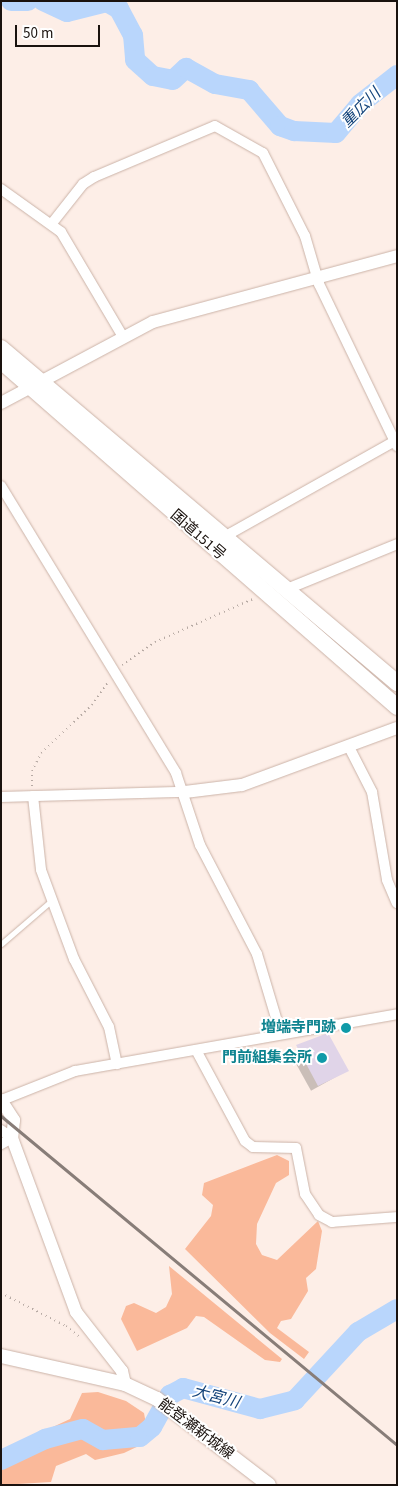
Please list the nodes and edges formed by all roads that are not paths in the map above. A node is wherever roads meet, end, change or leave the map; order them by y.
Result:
1 (1, 189) edge
2 (53, 222) junction
3 (397, 256) edge
4 (317, 277) junction
5 (123, 336) junction
6 (1, 348) edge
7 (1, 361) edge
8 (37, 384) junction
9 (1, 403) edge
10 (396, 444) edge
11 (1, 486) edge
12 (229, 542) junction
13 (397, 544) edge
14 (287, 589) junction
15 (397, 683) edge
16 (397, 707) edge
17 (397, 728) edge
18 (349, 747) junction
19 (185, 792) junction
20 (33, 796) junction
21 (1, 797) edge
22 (51, 901) junction
23 (397, 903) edge
24 (1, 944) edge
25 (397, 1014) edge
26 (280, 1031) junction
27 (196, 1050) junction
28 (117, 1064) junction
29 (1, 1100) edge
30 (5, 1137) edge
31 (397, 1217) edge
32 (1, 1356) edge
33 (125, 1384) junction
34 (269, 1485) edge

1 - 2 street
2 - 4 street
2 - 5 street
3 - 4 street
4 - 5 street
4 - 10 street
5 - 8 street
6 - 8 highway, 国道151号
7 - 8 highway, 国道151号
8 - 9 street
8 - 12 highway, 国道151号
8 - 16 highway, 国道151号
10 - 12 street
11 - 19 street
12 - 14 highway, 国道151号
13 - 14 street
14 - 15 highway, 国道151号
17 - 18 street
18 - 19 street
18 - 23 street
19 - 20 street
19 - 26 street
20 - 21 street
20 - 22 street
22 - 24 lane
22 - 28 street
25 - 26 street
26 - 27 street
27 - 28 street
27 - 31 street
28 - 29 street
29 - 30 street
30 - 33 street
32 - 33 main road, 能登瀬新城線
33 - 34 main road, 能登瀬新城線

